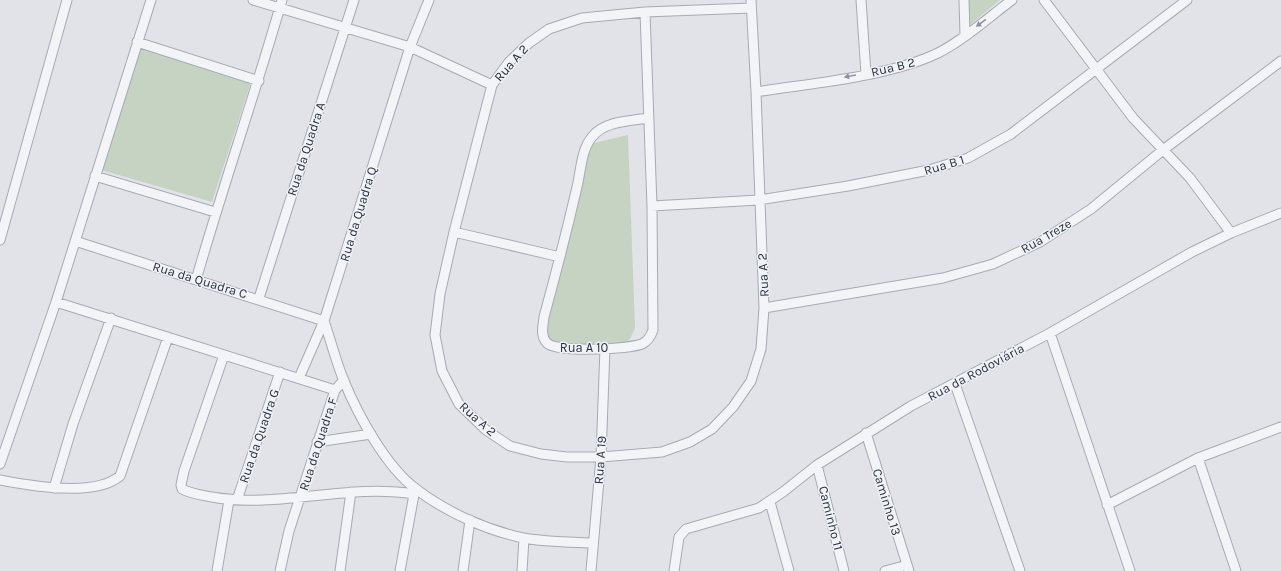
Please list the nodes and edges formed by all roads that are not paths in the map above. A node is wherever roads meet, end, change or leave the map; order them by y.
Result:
1 (67, 0) edge
2 (151, 0) edge
3 (253, 0) edge
4 (354, 0) edge
5 (429, 0) edge
6 (861, 0) edge
7 (964, 0) edge
8 (1012, 0) edge
9 (1044, 0) edge
10 (1187, 0) edge
11 (281, 4) edge
12 (751, 4) edge
13 (645, 12) junction
14 (345, 27) junction
15 (965, 35) junction
16 (137, 42) junction
17 (410, 47) junction
18 (1281, 61) edge
19 (1096, 69) junction
20 (866, 74) junction
21 (259, 81) junction
22 (492, 85) junction
23 (756, 92) junction
24 (648, 118) junction
25 (1163, 150) junction
26 (95, 176) junction
27 (759, 200) junction
28 (652, 206) junction
29 (215, 212) junction
30 (1281, 214) edge
31 (454, 232) junction
32 (1231, 233) junction
33 (0, 240) edge
34 (75, 241) junction
35 (560, 257) junction
36 (196, 280) junction
37 (259, 298) junction
38 (56, 302) junction
39 (764, 308) junction
40 (111, 318) junction
41 (324, 321) junction
42 (1050, 333) junction
43 (168, 337) junction
44 (605, 348) junction
45 (224, 355) junction
46 (280, 372) junction
47 (299, 378) junction
48 (344, 380) junction
49 (955, 384) junction
50 (335, 390) junction
51 (1281, 427) edge
52 (866, 433) junction
53 (371, 434) junction
54 (317, 442) junction
55 (601, 457) junction
56 (1198, 458) junction
57 (0, 464) edge
58 (817, 465) junction
59 (0, 480) edge
60 (54, 488) junction
61 (352, 492) junction
62 (415, 492) junction
63 (300, 498) junction
64 (233, 500) junction
65 (770, 502) junction
66 (1108, 505) junction
67 (470, 520) junction
68 (524, 538) junction
69 (593, 542) junction
70 (908, 568) edge
71 (217, 571) edge
72 (280, 571) edge
73 (340, 571) edge
74 (400, 571) edge
75 (463, 571) edge
76 (522, 571) edge
77 (591, 571) edge
78 (674, 571) edge
79 (789, 571) edge
80 (844, 571) edge
81 (886, 571) edge
82 (1020, 571) edge
83 (1130, 571) edge
84 (1236, 571) edge

1 - 33 street
2 - 16 street
3 - 11 street
4 - 14 street, Rua da Quadra A
5 - 17 street, Rua da Quadra Q
6 - 20 street
7 - 15 street
8 -> 15 street, Rua B 2
9 - 19 street
10 - 19 street, Rua B 1
11 - 14 street
11 - 21 street
12 - 13 street, Rua A 2
12 - 23 street, Rua A 2
13 - 22 street, Rua A 2
13 - 24 street, Rua A 10
14 - 17 street
14 - 37 street, Rua da Quadra A
15 - 20 street, Rua B 2
16 - 21 street
16 - 26 street
17 - 22 street
17 - 41 street, Rua da Quadra Q
18 - 25 street, Rua Treze
19 - 25 street
19 - 27 street, Rua B 1
20 -> 23 street, Rua B 2
21 - 29 street
22 - 31 street, Rua A 2
23 - 27 street, Rua A 2
24 - 28 street, Rua A 10
24 - 35 street, Rua A 10
25 - 32 street
25 - 39 street, Rua Treze
26 - 29 street
26 - 34 street
27 - 28 street, Rua B 1
27 - 39 street, Rua A 2
28 - 44 street, Rua A 10
29 - 36 street
30 - 32 street, Rua da Rodoviária
31 - 35 street
31 - 55 street, Rua A 2
32 - 42 street, Rua da Rodoviária
34 - 36 street, Rua da Quadra C
34 - 38 street
35 - 44 street, Rua A 10
36 - 37 street, Rua da Quadra C
37 - 41 street, Rua da Quadra C
38 - 40 street
38 - 57 street
39 - 55 street, Rua A 2
40 - 43 street
40 - 60 street
41 - 47 street, Rua da Quadra Q
41 - 48 street
42 - 49 street, Rua da Rodoviária
42 - 66 street
43 - 45 street
43 - 60 street
44 - 55 street, Rua A 19
45 - 46 street
45 - 64 street
46 - 47 street
46 - 64 street, Rua da Quadra G
47 - 50 street
48 - 50 street
48 - 53 street
49 - 52 street, Rua da Rodoviária
49 - 82 street
50 - 54 street, Rua da Quadra F
51 - 56 street
52 - 58 street, Rua da Rodoviária
52 - 70 street, Caminho 13
53 - 54 street
53 - 62 street
54 - 63 street, Rua da Quadra F
55 - 69 street, Rua A 19
56 - 66 street
56 - 84 street
58 - 65 street, Rua da Rodoviária
58 - 80 street, Caminho 11
59 - 60 street
61 - 62 street
61 - 63 street
61 - 73 street
62 - 67 street
62 - 74 street
63 - 64 street
63 - 72 street, Rua da Quadra F
64 - 71 street, Rua da Quadra G
65 - 78 street, Rua da Rodoviária
65 - 79 street
66 - 83 street
67 - 68 street
67 - 75 street
68 - 69 street
68 - 76 street
69 - 77 street, Rua A 19
70 - 81 street

